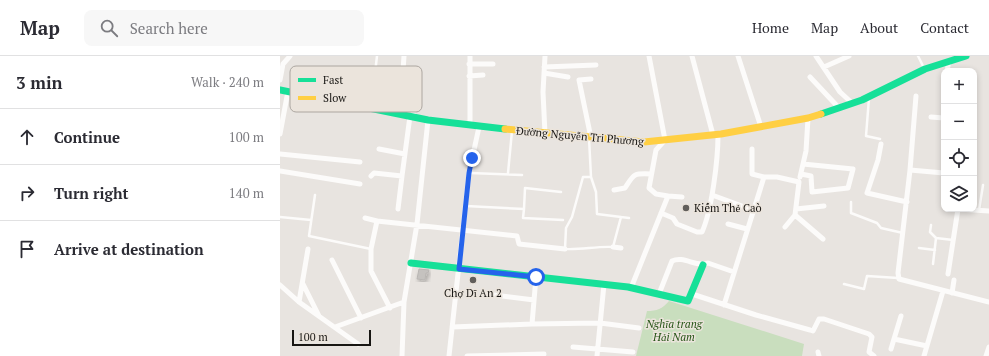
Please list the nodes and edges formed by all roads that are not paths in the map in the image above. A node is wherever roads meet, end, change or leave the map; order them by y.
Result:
1 (290, 56) edge
2 (377, 56) edge
3 (404, 56) edge
4 (470, 56) edge
5 (545, 56) edge
6 (649, 56) edge
7 (692, 56) edge
8 (738, 56) edge
9 (816, 56) edge
10 (849, 56) edge
11 (918, 56) edge
12 (966, 56) edge
13 (949, 61) junction
14 (469, 64) junction
15 (493, 64) dead end
16 (596, 65) dead end
17 (376, 66) edge
18 (403, 66) edge
19 (544, 67) junction
20 (824, 67) junction
21 (948, 68) edge
22 (925, 69) junction
23 (544, 73) junction
24 (469, 76) junction
25 (483, 76) dead end
26 (568, 77) dead end
27 (810, 77) dead end
28 (591, 79) dead end
29 (280, 80) edge
30 (280, 90) edge
31 (288, 91) joint
32 (870, 96) junction
33 (916, 96) dead end
34 (852, 103) junction
35 (839, 108) junction
36 (389, 112) edge
37 (400, 112) edge
38 (412, 112) edge
39 (400, 115) junction
40 (412, 117) junction
41 (932, 117) dead end
42 (808, 118) junction
43 (941, 118) edge
44 (428, 120) junction
45 (470, 126) junction
46 (479, 127) junction
47 (761, 127) junction
48 (512, 131) junction
49 (280, 134) edge
50 (545, 134) junction
51 (716, 135) junction
52 (590, 138) junction
53 (665, 140) junction
54 (880, 141) joint
55 (379, 149) dead end
56 (752, 149) dead end
57 (280, 154) edge
58 (405, 154) junction
59 (360, 162) dead end
60 (804, 164) junction
61 (910, 170) junction
62 (280, 171) edge
63 (469, 173) junction
64 (508, 173) junction
65 (941, 173) edge
66 (651, 174) junction
67 (801, 174) junction
68 (522, 175) dead end
69 (371, 176) dead end
70 (402, 176) junction
71 (591, 177) junction
72 (764, 177) junction
73 (799, 182) junction
74 (360, 184) dead end
75 (983, 185) dead end
76 (614, 190) dead end
77 (561, 192) dead end
78 (315, 195) dead end
79 (712, 195) junction
80 (668, 196) junction
81 (682, 197) dead end
82 (852, 202) dead end
83 (907, 202) junction
84 (466, 206) junction
85 (824, 206) dead end
86 (398, 209) dead end
87 (524, 209) junction
88 (796, 209) junction
89 (752, 210) junction
90 (979, 211) joint
91 (989, 211) edge
92 (957, 212) edge
93 (661, 213) junction
94 (795, 215) junction
95 (280, 218) edge
96 (365, 218) dead end
97 (621, 218) junction
98 (629, 218) dead end
99 (311, 220) junction
100 (563, 220) dead end
101 (377, 221) junction
102 (417, 224) junction
103 (728, 224) dead end
104 (931, 225) dead end
105 (785, 227) dead end
106 (747, 229) junction
107 (464, 231) junction
108 (903, 234) junction
109 (936, 238) junction
110 (824, 239) dead end
111 (953, 240) junction
112 (613, 247) junction
113 (621, 248) dead end
114 (919, 248) dead end
115 (308, 249) dead end
116 (371, 249) junction
117 (565, 249) junction
118 (935, 250) junction
119 (332, 260) dead end
120 (411, 262) junction
121 (933, 264) dead end
122 (703, 265) junction
123 (459, 269) junction
124 (734, 272) junction
125 (948, 274) dead end
126 (536, 277) junction
127 (899, 278) junction
128 (954, 280) dead end
129 (302, 283) junction
130 (604, 284) junction
131 (844, 284) dead end
132 (280, 285) edge
133 (631, 288) junction
134 (943, 291) junction
135 (952, 293) junction
136 (486, 294) dead end
137 (659, 294) junction
138 (692, 294) junction
139 (534, 300) junction
140 (299, 302) junction
141 (404, 302) junction
142 (989, 302) edge
143 (724, 304) junction
144 (390, 308) junction
145 (320, 316) junction
146 (901, 316) dead end
147 (361, 318) junction
148 (600, 323) junction
149 (532, 324) junction
150 (334, 327) junction
151 (452, 327) junction
152 (638, 328) dead end
153 (894, 339) junction
154 (358, 344) dead end
155 (926, 346) junction
156 (989, 346) edge
157 (573, 347) dead end
158 (598, 349) junction
159 (890, 349) dead end
160 (634, 352) dead end
161 (544, 354) dead end
162 (402, 356) edge
163 (449, 356) edge
164 (467, 356) edge
165 (597, 356) edge
166 (874, 356) edge
167 (924, 356) edge
168 (986, 356) edge

1 - 29 street
2 - 17 lane
3 - 18 street
4 - 14 street
5 - 19 street
6 - 53 street
7 - 51 street
8 - 47 street
9 - 20 street
10 - 20 street
11 - 22 lane
12 - 13 main road, Đường Nguyễn Tri Phương
13 - 21 street
13 - 22 main road, Đường Nguyễn Tri Phương
14 - 15 street
14 - 24 street
16 - 19 street
19 - 23 street
20 - 34 street
22 - 32 main road, Đường Nguyễn Tri Phương
23 - 26 street
23 - 50 street
24 - 25 street
24 - 45 street
27 - 35 street
28 - 52 street
30 - 31 main road, Đường Nguyễn Tri Phương
31 - 49 street
32 - 34 main road, Đường Nguyễn Tri Phương
32 - 54 lane
33 - 61 street
34 - 35 main road, Đường Nguyễn Tri Phương
35 - 42 main road, Đường Nguyễn Tri Phương
36 - 39 main road, Đường Nguyễn Tri Phương
37 - 39 street
38 - 40 street
39 - 40 main road, Đường Nguyễn Tri Phương
40 - 44 main road, Đường Nguyễn Tri Phương
40 - 58 street
41 - 43 street
42 - 47 main road, Đường Nguyễn Tri Phương
42 - 60 street
44 - 45 main road, Đường Nguyễn Tri Phương
44 - 102 street
45 - 46 main road, Đường Nguyễn Tri Phương
46 - 48 main road, Đường Nguyễn Tri Phương
46 - 63 street
47 - 51 main road, Đường Nguyễn Tri Phương
48 - 50 main road, Đường Nguyễn Tri Phương
48 - 64 lane
50 - 52 main road, Đường Nguyễn Tri Phương
51 - 53 main road, Đường Nguyễn Tri Phương
51 - 79 street
52 - 53 main road, Đường Nguyễn Tri Phương
52 - 71 lane
53 - 66 street
54 - 83 street
55 - 58 street
56 - 72 street
57 - 59 street
58 - 70 street
60 - 67 street
60 - 67 street
61 - 65 street
61 - 83 street
62 - 74 street
63 - 64 lane
63 - 84 street
64 - 68 lane
66 - 76 street
66 - 80 street
67 - 73 street
69 - 70 street
70 - 86 street
71 - 97 lane
71 - 117 lane
72 - 73 street
72 - 89 street
73 - 88 street
75 - 90 lane
77 - 87 lane
78 - 99 lane
79 - 89 street
79 - 93 street
80 - 81 street
80 - 93 street
82 - 108 lane
83 - 108 street
84 - 87 lane
84 - 107 street
85 - 88 street
87 - 100 lane
88 - 94 street
89 - 106 street
90 - 91 street
92 - 111 street
93 - 133 street
94 - 105 street
94 - 110 street
95 - 99 lane
96 - 101 street
97 - 98 lane
97 - 112 lane
99 - 116 lane
101 - 102 street
101 - 116 street
102 - 107 street
102 - 120 street
103 - 106 street
104 - 109 lane
106 - 124 street
107 - 117 street
107 - 123 street
108 - 127 street
109 - 111 lane
109 - 118 lane
111 - 125 street
112 - 113 street
112 - 117 lane
114 - 118 lane
115 - 129 street
116 - 144 street
118 - 121 lane
119 - 147 street
120 - 123 main road
120 - 141 street
122 - 124 street
122 - 137 street
122 - 138 main road
123 - 126 main road
123 - 151 street
124 - 143 street
126 - 130 main road
126 - 139 street
127 - 131 lane
127 - 134 street
128 - 135 street
129 - 140 street
129 - 145 street
130 - 133 main road
130 - 148 street
132 - 140 street
133 - 137 main road
134 - 135 street
134 - 155 street
135 - 142 street
136 - 139 street
137 - 138 main road
138 - 143 street
139 - 149 street
140 - 145 street
141 - 144 street
141 - 162 street
143 - 166 street
144 - 147 street
145 - 150 street
146 - 153 street
147 - 150 street
148 - 149 street
148 - 152 street
148 - 158 street
149 - 151 street
150 - 154 street
151 - 163 street
153 - 155 street
153 - 159 street
155 - 167 street
156 - 168 street
157 - 158 street
158 - 160 street
158 - 165 street
161 - 164 street

